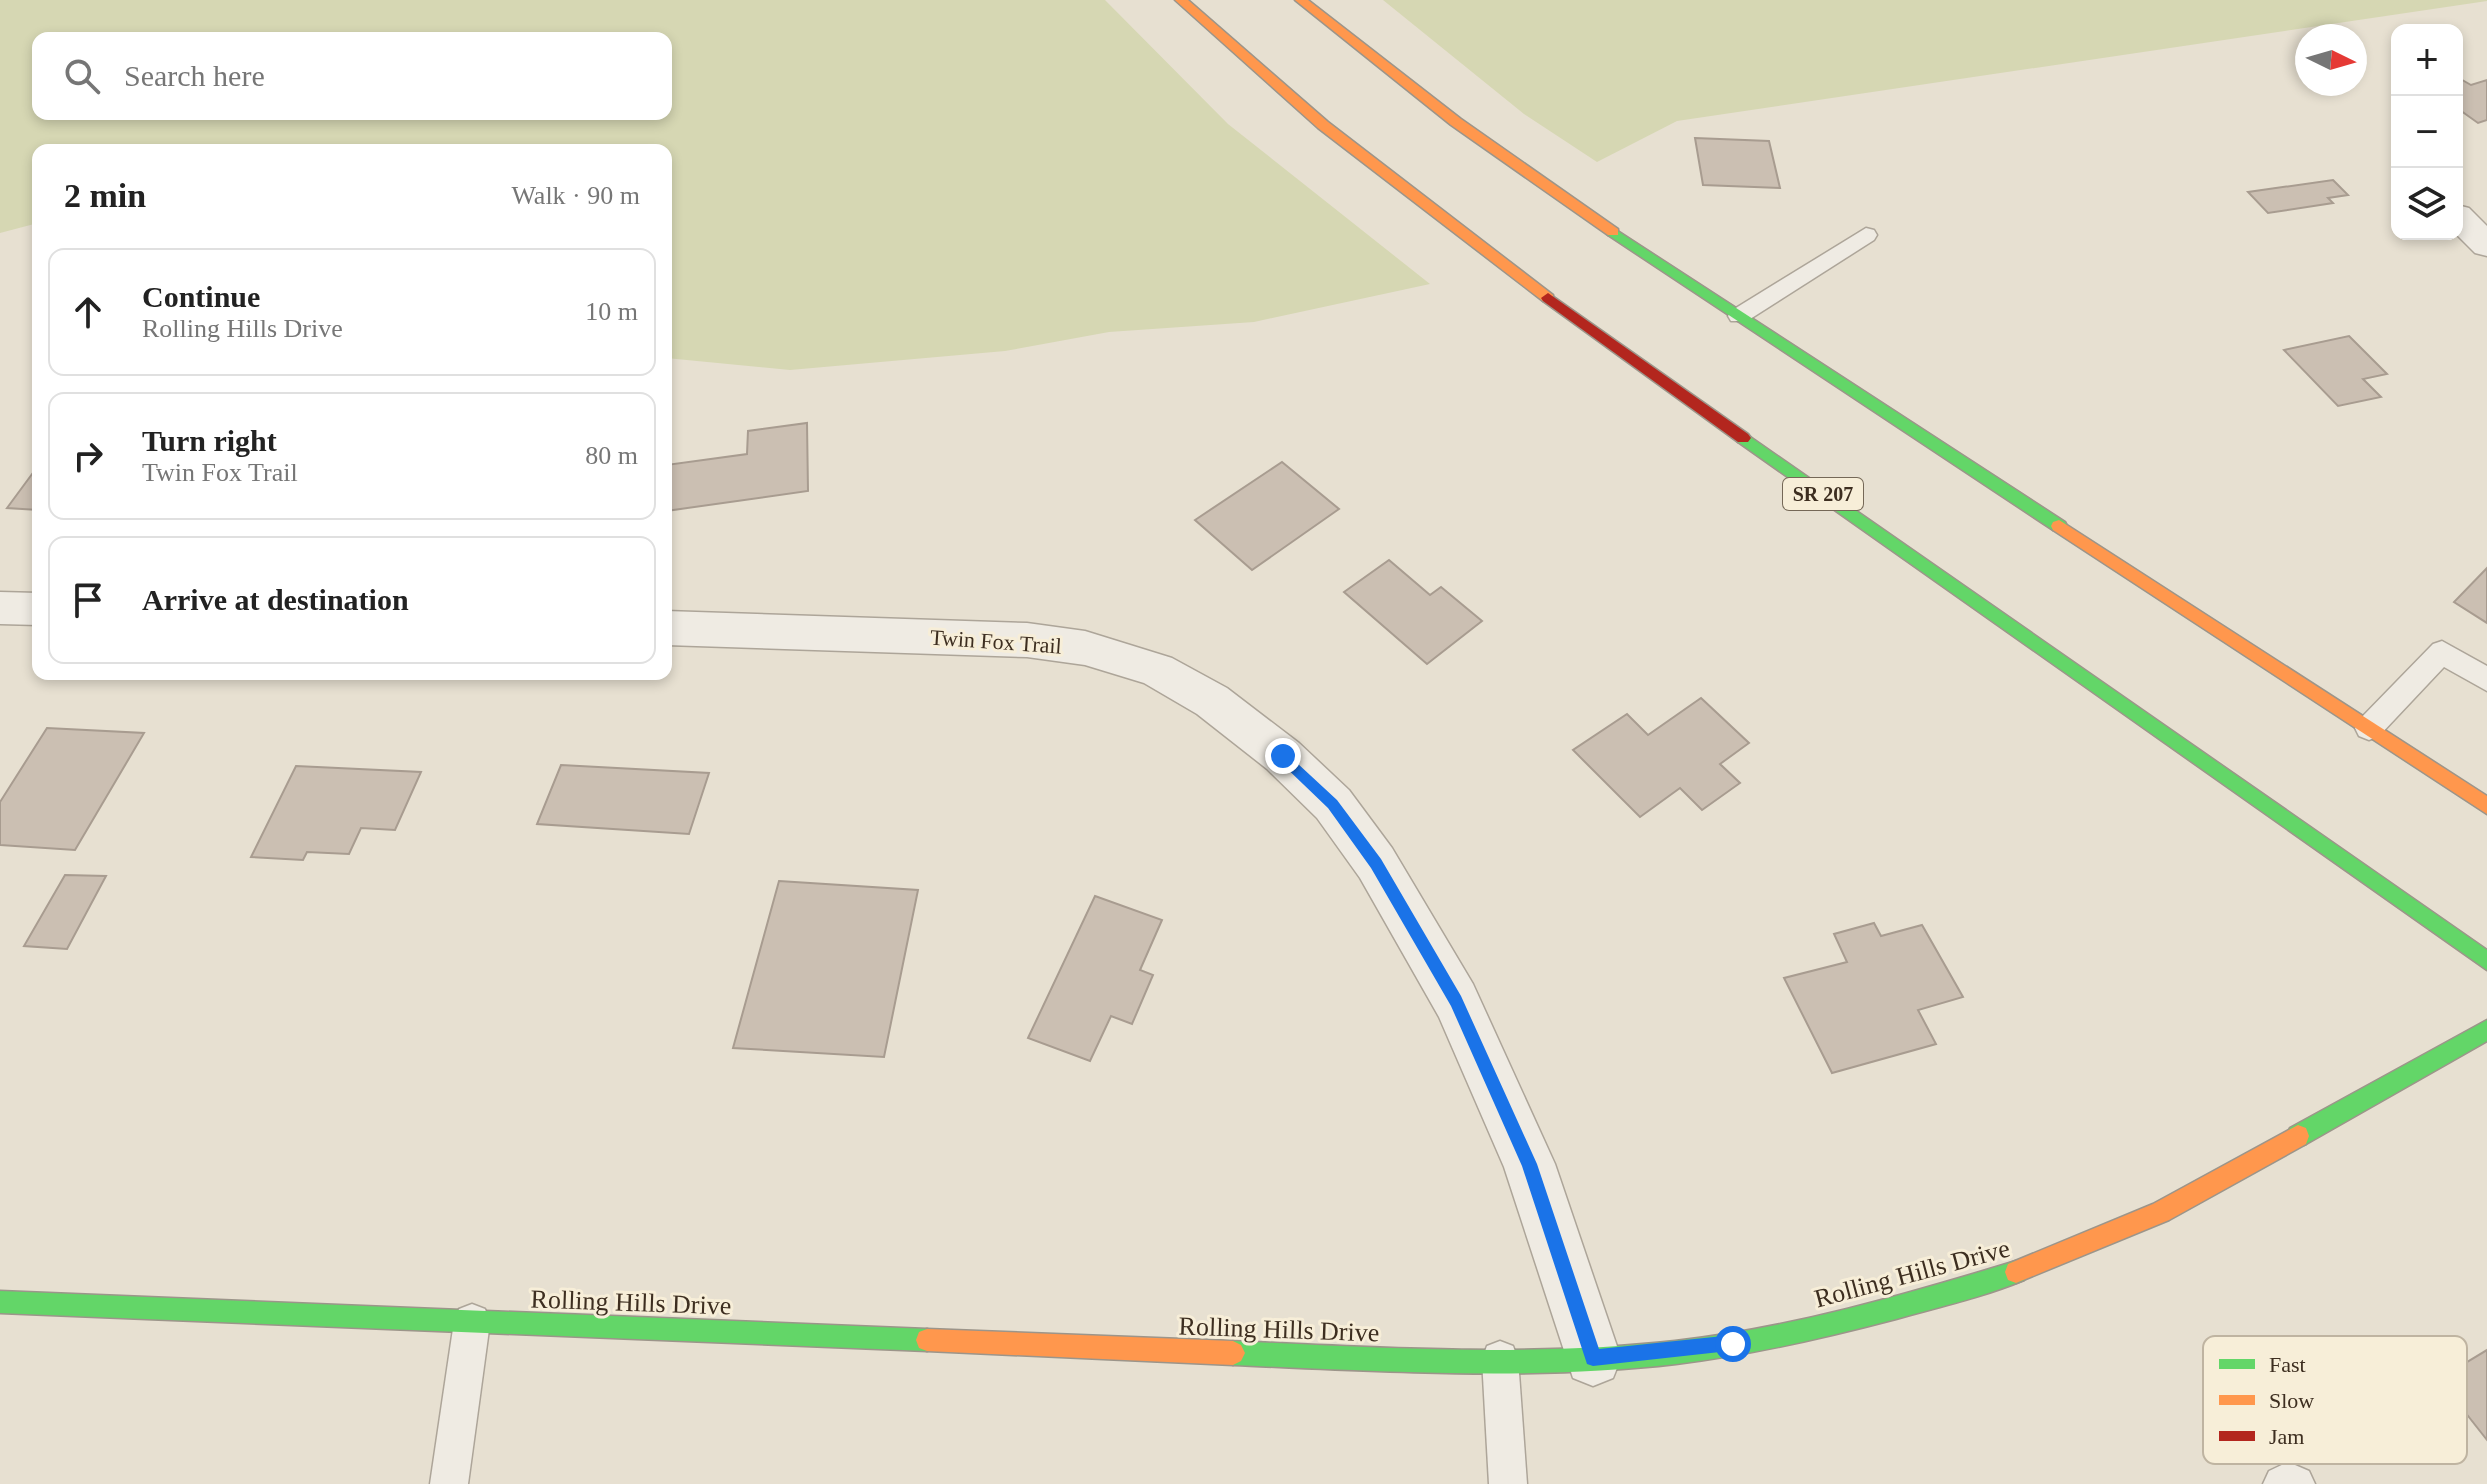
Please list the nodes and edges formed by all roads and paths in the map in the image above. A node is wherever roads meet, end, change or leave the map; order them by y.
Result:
1 (1181, 0) edge
2 (1301, 0) edge
3 (2463, 222) edge
4 (1866, 235) dead end
5 (2487, 245) edge
6 (1739, 316) junction
7 (0, 608) edge
8 (32, 609) edge
9 (672, 628) edge
10 (2487, 680) edge
11 (2369, 728) junction
12 (2487, 806) edge
13 (2487, 961) edge
14 (2487, 1030) edge
15 (0, 1302) edge
16 (472, 1322) junction
17 (1593, 1358) junction
18 (1500, 1359) junction
19 (449, 1484) edge
20 (1508, 1484) edge
21 (2282, 1484) edge
22 (2296, 1484) edge

1 - 13 main road, SR 207
2 - 6 main road
3 - 5 street
4 - 6 lane
6 - 11 main road
7 - 8 street
9 - 17 street, Twin Fox Trail
10 - 11 lane
11 - 12 main road
14 - 17 main road, Rolling Hills Drive
15 - 16 main road, Rolling Hills Drive
16 - 18 main road, Rolling Hills Drive
16 - 19 lane
17 - 18 main road, Rolling Hills Drive
18 - 20 lane
21 - 22 lane

